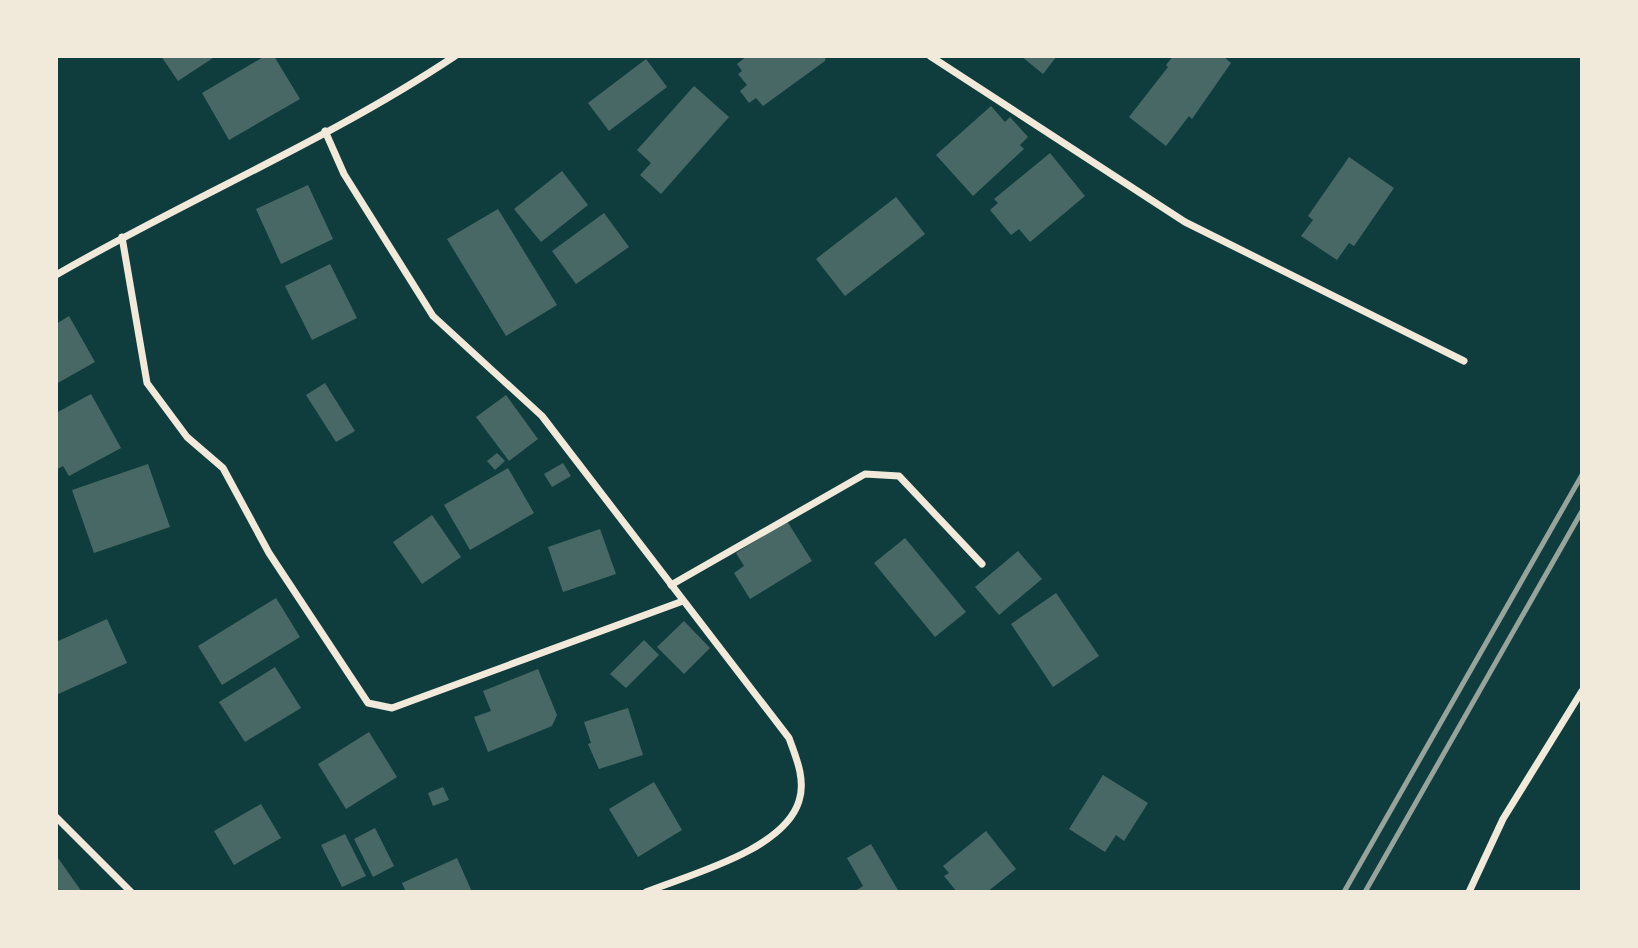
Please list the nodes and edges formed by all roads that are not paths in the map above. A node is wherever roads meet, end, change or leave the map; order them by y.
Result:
1 (455, 56) edge
2 (930, 56) edge
3 (325, 131) junction
4 (122, 237) junction
5 (56, 275) edge
6 (1464, 361) dead end
7 (982, 564) dead end
8 (671, 585) junction
9 (683, 601) junction
10 (1582, 691) edge
11 (56, 817) edge
12 (131, 892) edge
13 (646, 892) edge
14 (1469, 892) edge

1 - 3 street
2 - 6 street
3 - 4 street
3 - 8 street
4 - 5 street
4 - 9 street
7 - 8 street
8 - 9 street
9 - 13 street
10 - 14 street
11 - 12 street

